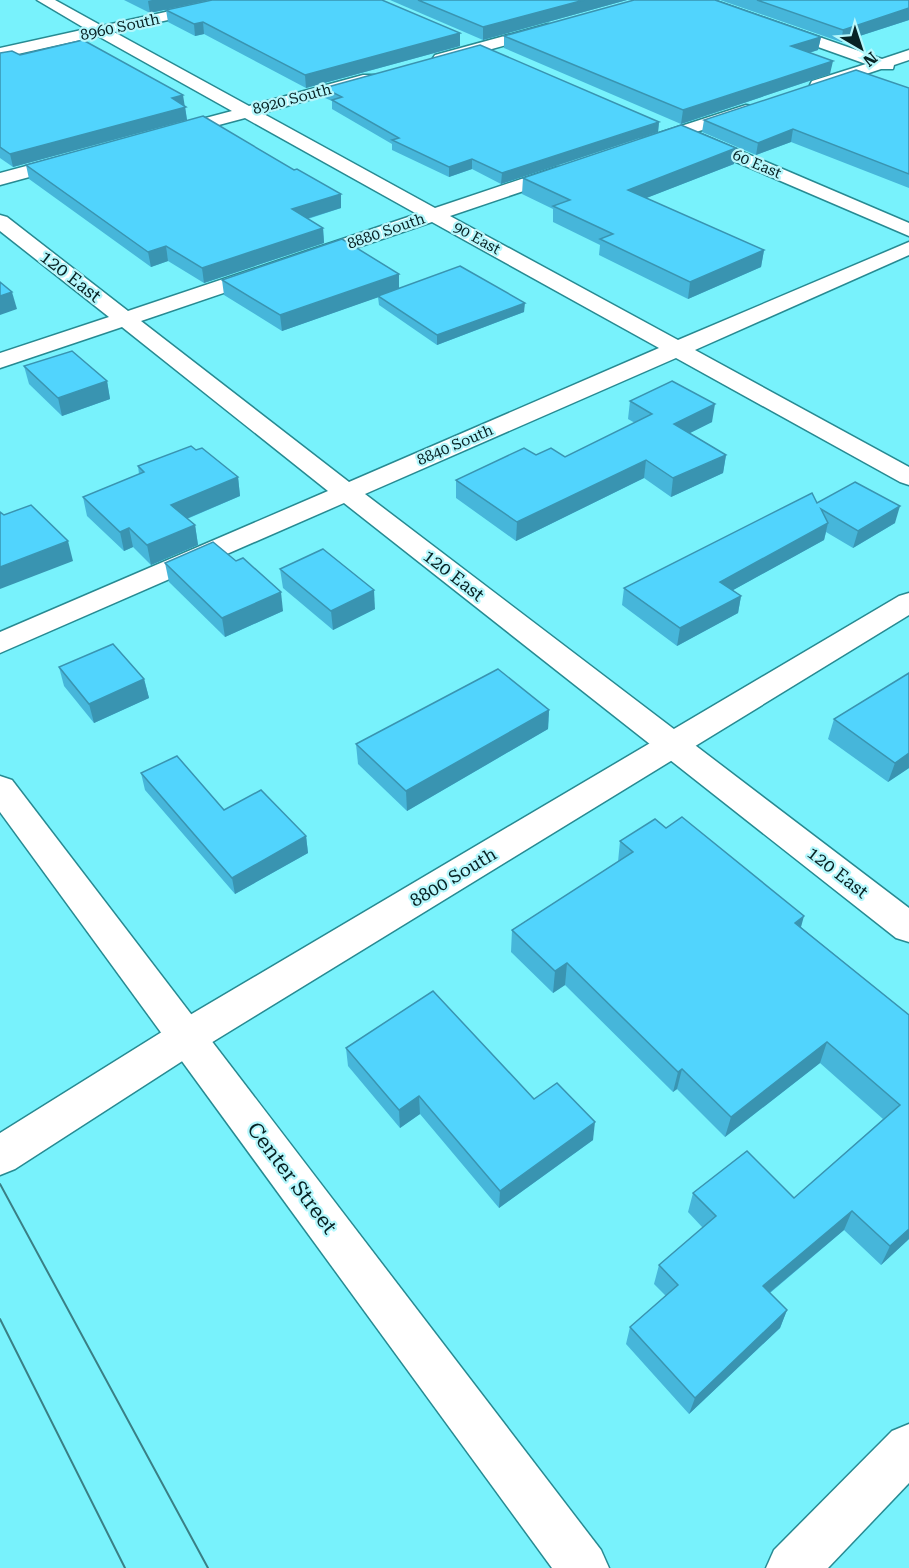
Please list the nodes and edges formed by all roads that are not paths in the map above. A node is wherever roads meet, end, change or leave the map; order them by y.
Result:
1 (45, 0) edge
2 (240, 0) edge
3 (699, 0) edge
4 (562, 25) edge
5 (99, 30) junction
6 (460, 38) edge
7 (482, 47) junction
8 (0, 53) edge
9 (909, 55) edge
10 (504, 56) edge
11 (426, 62) edge
12 (882, 64) junction
13 (909, 73) edge
14 (381, 75) edge
15 (804, 90) edge
16 (759, 105) edge
17 (247, 112) junction
18 (658, 122) edge
19 (680, 132) junction
20 (157, 136) edge
21 (624, 151) edge
22 (90, 155) edge
23 (579, 166) edge
24 (0, 179) edge
25 (434, 215) junction
26 (0, 220) edge
27 (909, 230) edge
28 (909, 248) edge
29 (126, 318) junction
30 (677, 349) junction
31 (0, 361) edge
32 (909, 477) edge
33 (346, 492) junction
34 (909, 602) edge
35 (0, 643) edge
36 (673, 745) junction
37 (0, 788) edge
38 (909, 928) edge
39 (187, 1037) junction
40 (0, 1156) edge
41 (909, 1448) edge
42 (583, 1568) edge
43 (792, 1568) edge

1 - 5 street, 90 East
2 - 5 street, 8960 South
3 - 12 street
4 - 7 street
5 - 8 street, 8960 South
5 - 17 street, 90 East
6 - 7 street
7 - 10 street
7 - 11 street
9 - 12 street
12 - 13 street
12 - 15 street
14 - 17 street, 8920 South
16 - 19 street
17 - 20 street, 8920 South
17 - 25 street, 90 East
18 - 19 street, 60 East
19 - 21 street
19 - 27 street, 60 East
22 - 24 street
23 - 25 street, 8880 South
25 - 29 street, 8880 South
25 - 30 street, 90 East
26 - 29 street, 120 East
28 - 30 street, 8840 South
29 - 31 street, 8880 South
29 - 33 street, 120 East
30 - 32 street, 90 East
30 - 33 street, 8840 South
33 - 35 street, 8840 South
33 - 36 street, 120 East
34 - 36 street, 8800 South
36 - 38 street, 120 East
36 - 39 street, 8800 South
37 - 39 street, Center Street
39 - 40 street, 8800 South
39 - 42 street, Center Street
41 - 43 street

